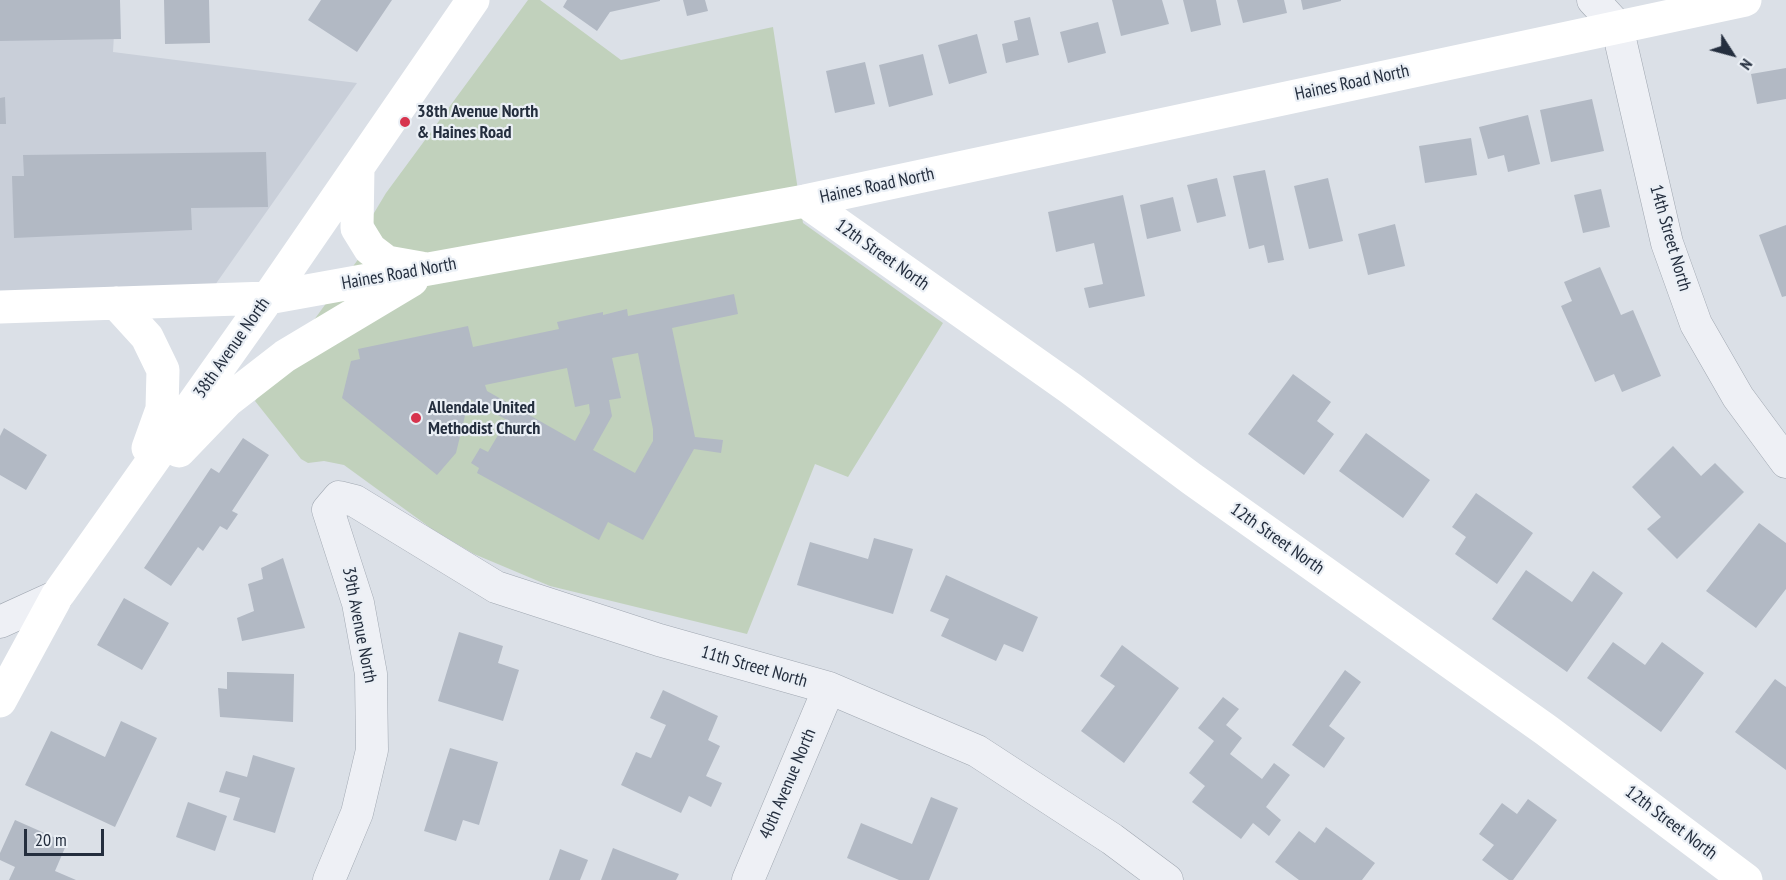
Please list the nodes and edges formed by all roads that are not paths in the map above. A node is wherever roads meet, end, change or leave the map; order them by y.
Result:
1 (473, 0) edge
2 (1593, 0) edge
3 (1744, 0) edge
4 (1617, 26) junction
5 (358, 167) junction
6 (806, 201) junction
7 (428, 269) junction
8 (268, 298) junction
9 (116, 303) junction
10 (0, 307) edge
11 (1786, 462) edge
12 (134, 485) junction
13 (328, 510) joint
14 (57, 596) junction
15 (0, 622) edge
16 (828, 688) junction
17 (0, 701) edge
18 (329, 880) edge
19 (748, 880) edge
20 (1167, 880) edge
21 (1746, 880) edge

1 - 5 street, 38th Avenue North
2 - 4 street, 14th Street North
3 - 4 street, Haines Road North
4 - 6 street, Haines Road North
4 - 11 street, 14th Street North
5 - 7 street
5 - 8 street, 38th Avenue North
6 - 7 street, Haines Road North
6 - 21 street, 12th Street North
7 - 8 street, Haines Road North
7 - 12 street
8 - 9 street, Haines Road North
8 - 12 street, 38th Avenue North
9 - 10 street, Haines Road North
9 - 12 street
12 - 14 street, 38th Avenue North
13 - 16 street, 11th Street North
13 - 18 street, 39th Avenue North
14 - 15 street
14 - 17 street, 38th Avenue North
16 - 19 street, 40th Avenue North
16 - 20 street, 11th Street North

